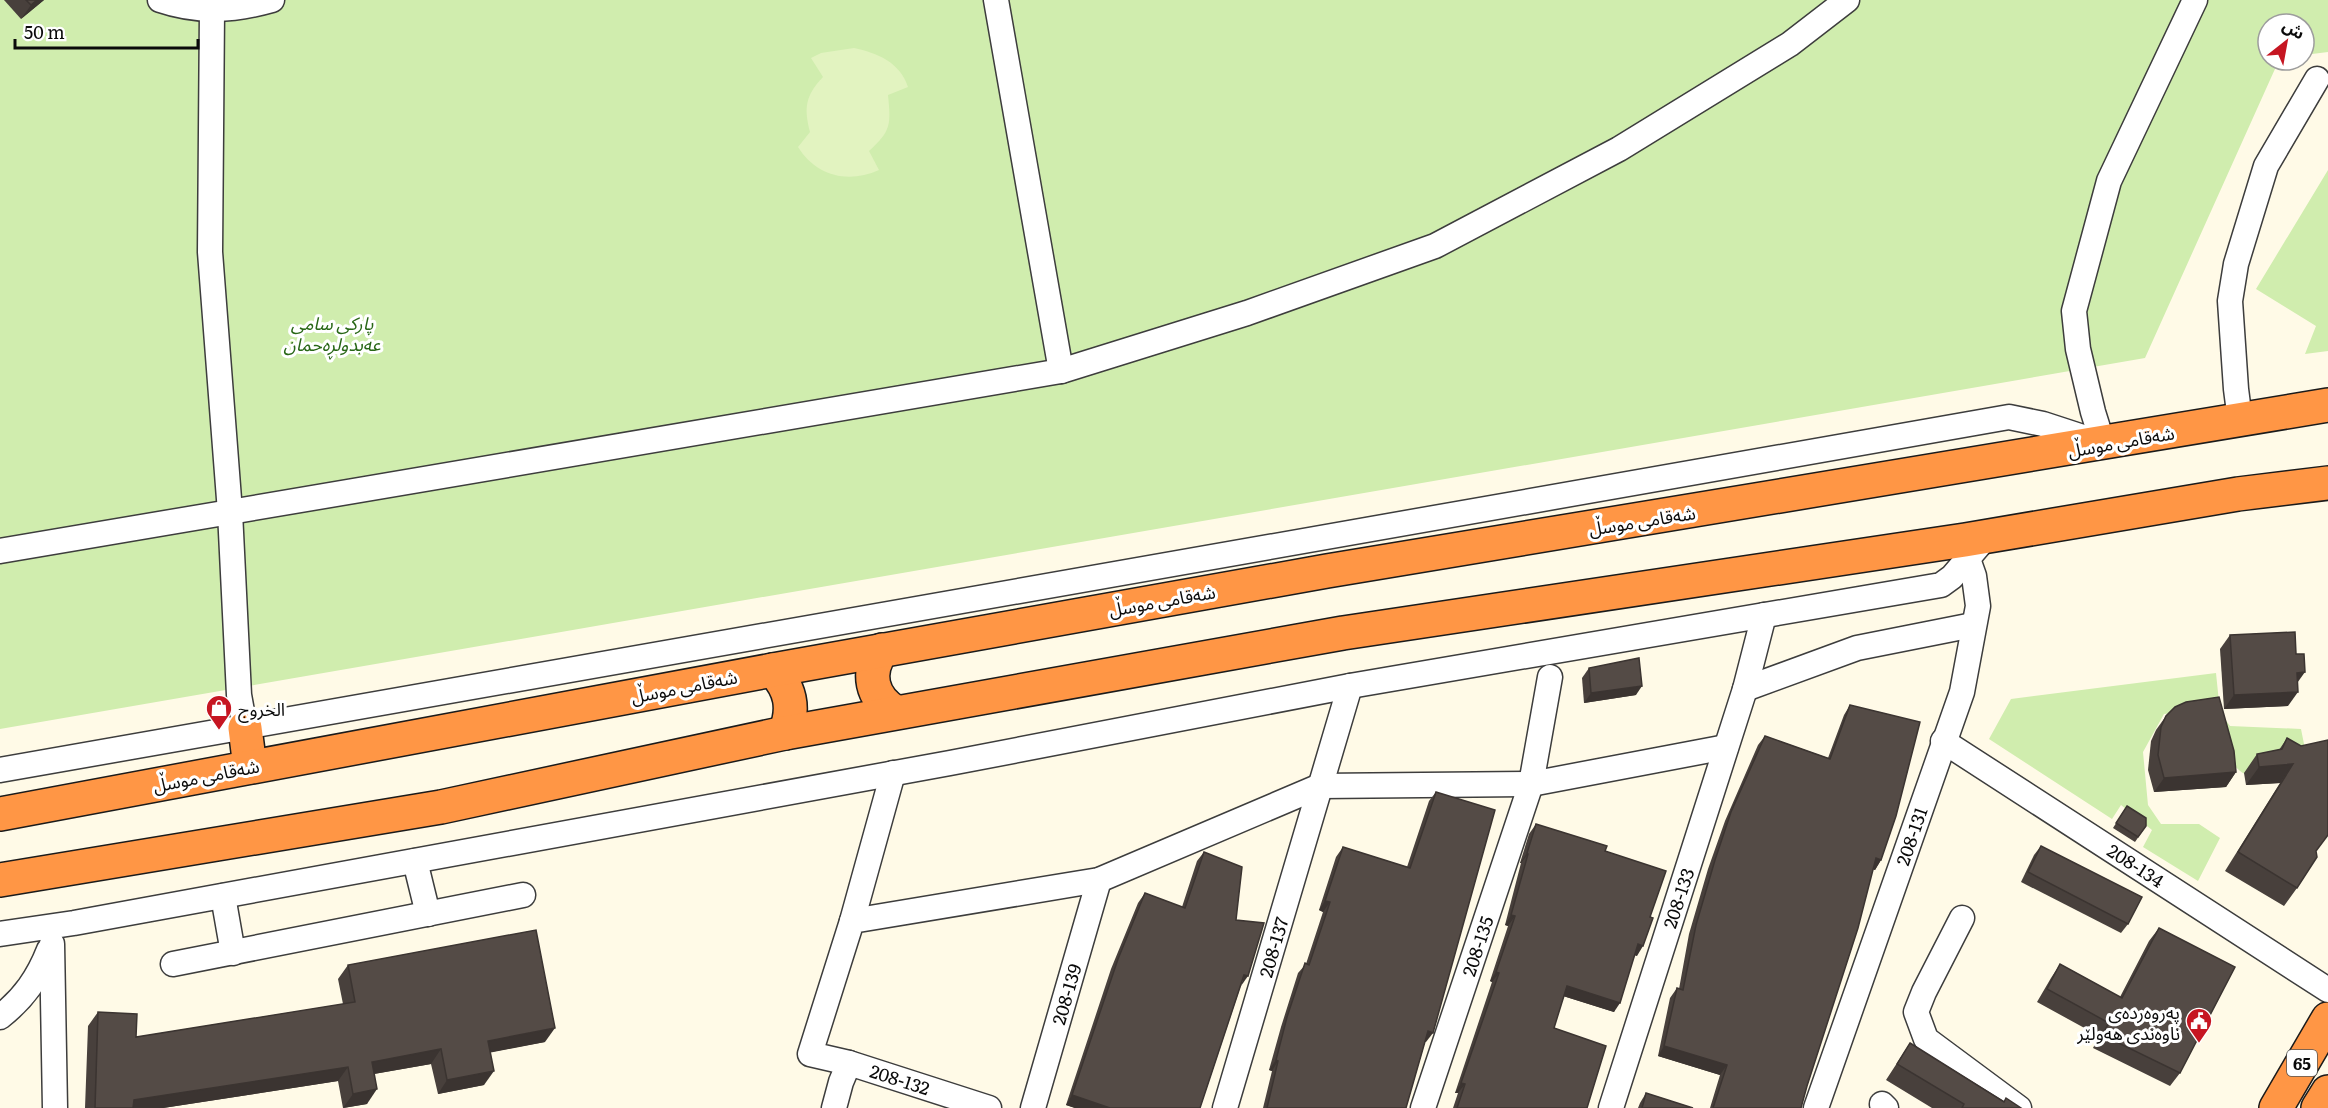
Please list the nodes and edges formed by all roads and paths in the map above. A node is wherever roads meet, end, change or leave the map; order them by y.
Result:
1 (160, 0) edge
2 (272, 0) edge
3 (996, 0) edge
4 (1847, 0) edge
5 (2195, 0) edge
6 (212, 10) junction
7 (2317, 80) dead end
8 (1060, 371) junction
9 (2328, 405) edge
10 (2240, 420) junction
11 (2103, 444) junction
12 (2328, 483) edge
13 (2238, 494) junction
14 (2328, 503) edge
15 (230, 512) junction
16 (1977, 548) junction
17 (0, 551) edge
18 (1764, 615) junction
19 (1973, 625) junction
20 (882, 650) junction
21 (773, 669) junction
22 (1550, 677) dead end
23 (1350, 686) junction
24 (1745, 689) junction
25 (895, 712) junction
26 (244, 728) junction
27 (785, 733) junction
28 (1944, 741) junction
29 (1726, 747) junction
30 (250, 767) junction
31 (0, 770) edge
32 (893, 773) junction
33 (1531, 784) junction
34 (1320, 786) junction
35 (0, 814) edge
36 (415, 861) junction
37 (0, 880) edge
38 (1099, 880) junction
39 (523, 895) dead end
40 (224, 896) junction
41 (428, 914) junction
42 (1962, 918) dead end
43 (852, 921) junction
44 (74, 923) junction
45 (0, 934) edge
46 (52, 944) junction
47 (233, 952) junction
48 (173, 964) dead end
49 (2328, 990) edge
50 (0, 1017) edge
51 (2328, 1019) edge
52 (849, 1063) junction
53 (2328, 1092) edge
54 (55, 1108) edge
55 (834, 1108) edge
56 (989, 1108) edge
57 (1033, 1108) edge
58 (1225, 1108) edge
59 (1423, 1108) edge
60 (1611, 1108) edge
61 (1816, 1108) edge
62 (2019, 1108) edge
63 (2276, 1108) edge
64 (2318, 1108) edge

1 - 6 street
2 - 6 street
3 - 8 street
4 - 8 street
5 - 11 street
6 - 15 street
7 - 10 street
8 - 15 street
9 - 10 highway, شەقامی موسڵ
10 - 11 highway, شەقامی موسڵ
11 - 20 highway, شەقامی موسڵ
11 - 26 street
12 - 13 highway
13 - 14 highway
13 - 16 highway
15 - 17 street
15 - 26 street
16 - 18 street
16 - 19 street, 208-131
16 - 25 highway
18 - 23 street
18 - 24 street, 208-133
19 - 24 street
19 - 28 street, 208-131
20 - 21 highway, شەقامی موسڵ
20 - 25 highway
21 - 27 highway
21 - 30 highway, شەقامی موسڵ
22 - 33 street, 208-135
23 - 32 street
23 - 34 street, 208-137
24 - 29 street, 208-133
25 - 27 highway
26 - 30 highway
26 - 31 street
27 - 37 highway
28 - 49 street, 208-134
28 - 61 street, 208-131
29 - 33 street
29 - 60 street, 208-133
30 - 35 highway, شەقامی موسڵ
32 - 36 street
32 - 43 street
33 - 34 street
33 - 59 street, 208-135
34 - 38 street
34 - 58 street, 208-137
36 - 40 street
36 - 41 street
38 - 43 street
38 - 57 street, 208-139
39 - 41 street
40 - 44 street
40 - 47 street
41 - 47 street
42 - 62 street
43 - 52 street, 208-132
44 - 45 street
44 - 46 street
46 - 50 street
46 - 54 street
47 - 48 street
51 - 63 highway, 65
52 - 55 street
52 - 56 street, 208-132
53 - 64 highway, 65

